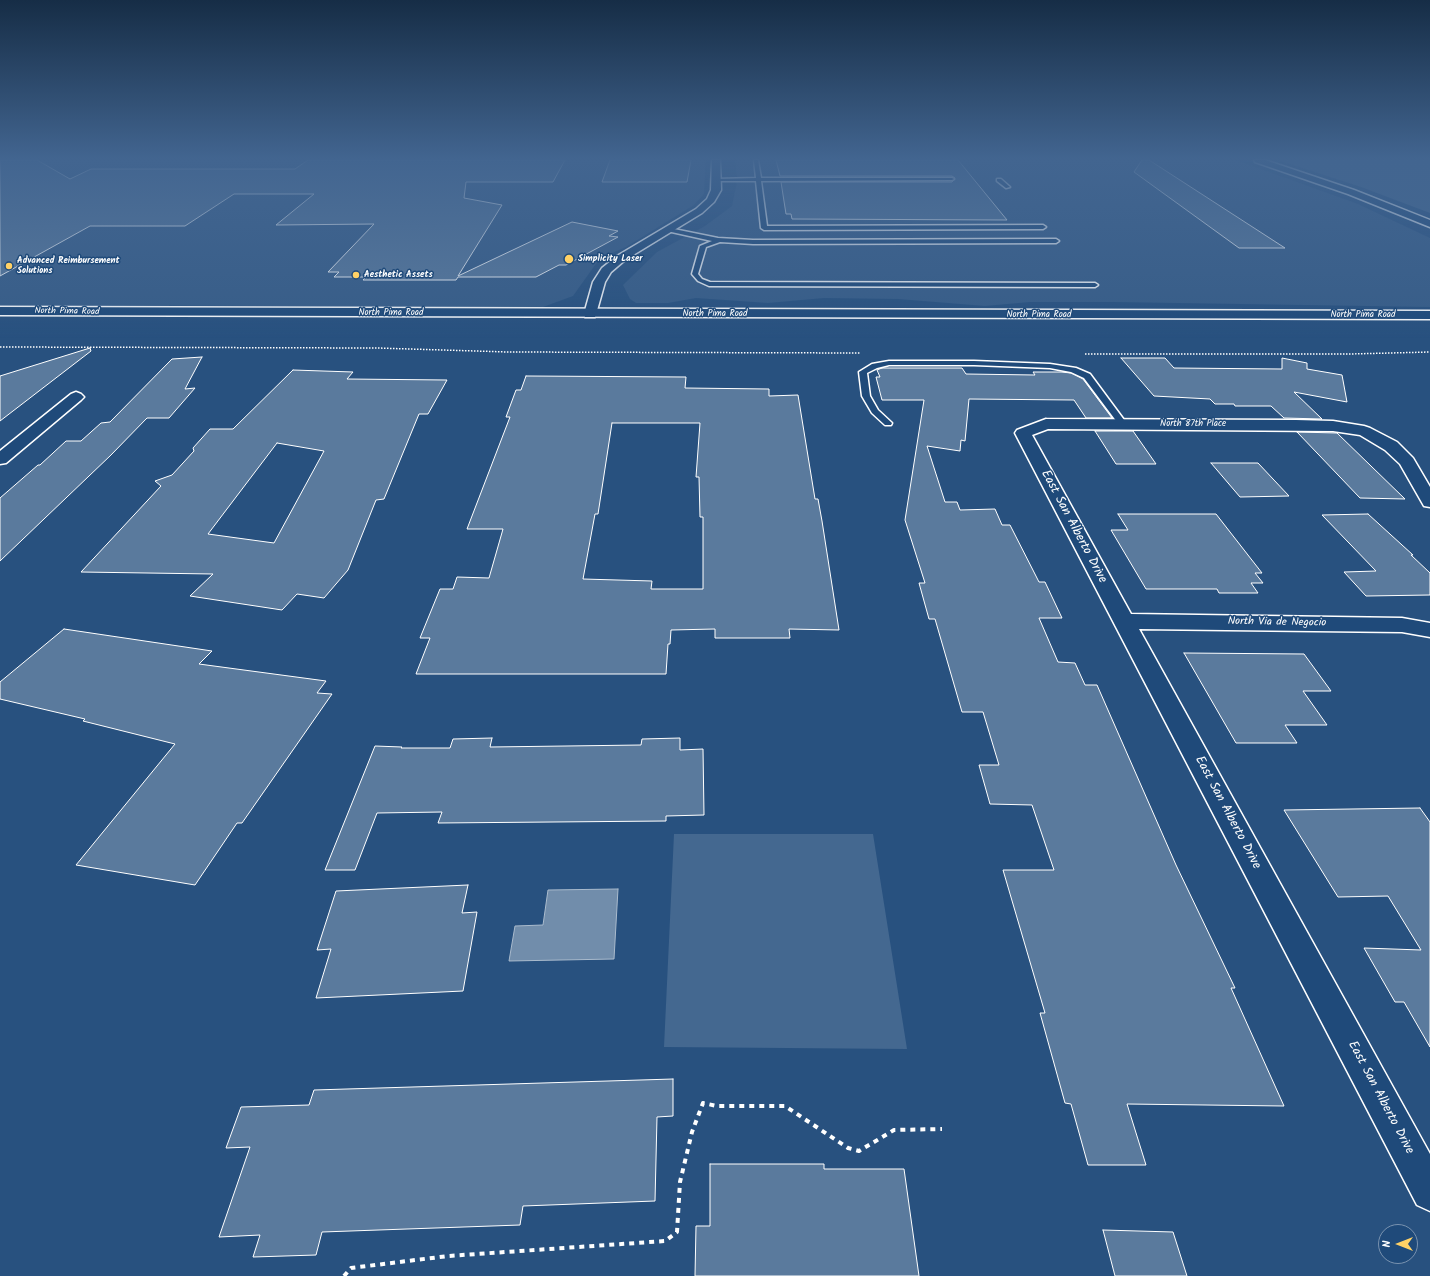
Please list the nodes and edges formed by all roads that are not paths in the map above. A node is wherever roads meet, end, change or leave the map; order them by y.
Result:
1 (685, 220) edge
2 (763, 220) edge
3 (1419, 220) edge
4 (1430, 224) edge
5 (1043, 227) dead end
6 (764, 228) junction
7 (669, 230) junction
8 (719, 240) junction
9 (1056, 241) dead end
10 (765, 242) junction
11 (1095, 285) dead end
12 (0, 311) edge
13 (590, 314) junction
14 (1430, 315) edge
15 (289, 324) dead end
16 (921, 326) dead end
17 (76, 397) dead end
18 (888, 423) dead end
19 (1123, 424) junction
20 (1023, 433) joint
21 (0, 459) edge
22 (1430, 502) edge
23 (1124, 621) junction
24 (1430, 630) edge
25 (1430, 1192) edge

1 - 7 main road
2 - 6 lane
3 - 4 main road
5 - 6 lane
6 - 10 lane
7 - 8 lane
7 - 13 main road
8 - 10 lane
8 - 11 lane
9 - 10 lane
12 - 13 main road, North Pima Road
13 - 14 main road, North Pima Road
13 - 15 main road
13 - 16 main road
17 - 21 main road
18 - 19 lane
19 - 20 main road, North 87th Place
19 - 22 main road, North 87th Place
20 - 23 main road, East San Alberto Drive
23 - 24 main road, North Via de Negocio
23 - 25 main road, East San Alberto Drive

